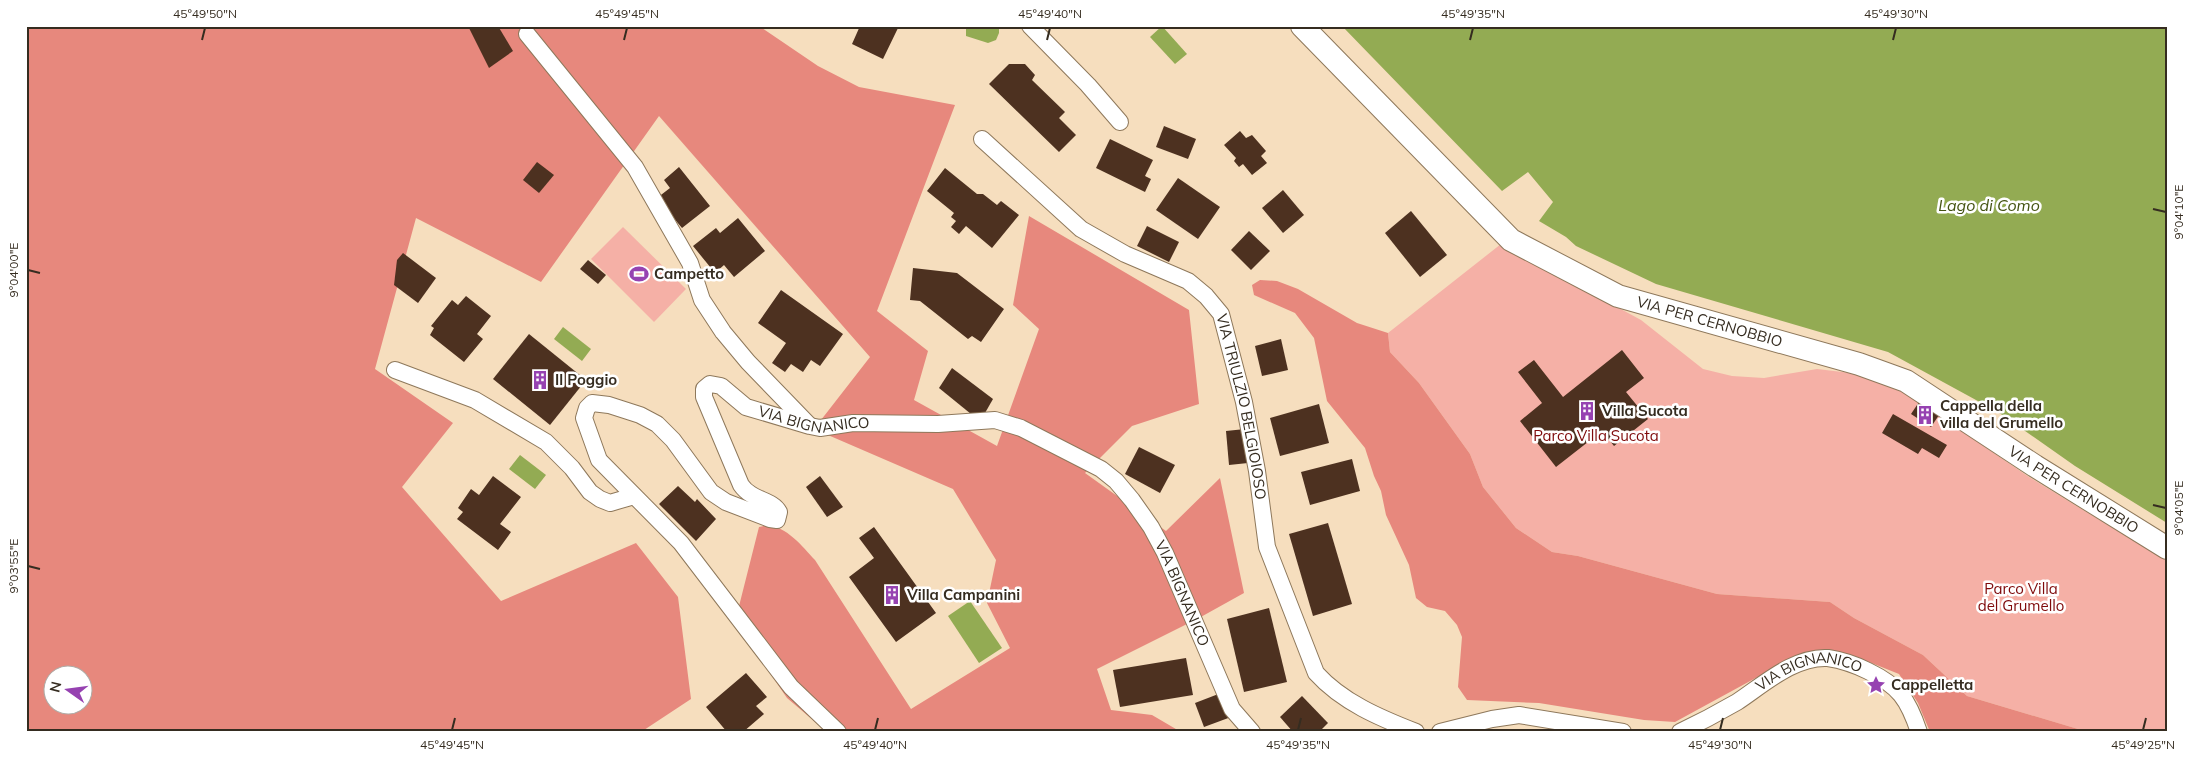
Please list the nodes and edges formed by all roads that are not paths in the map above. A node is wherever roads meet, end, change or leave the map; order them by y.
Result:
1 (1030, 26) edge
2 (1302, 26) edge
3 (527, 34) dead end
4 (1120, 122) dead end
5 (982, 139) dead end
6 (395, 370) dead end
7 (810, 426) junction
8 (634, 496) junction
9 (2167, 548) edge
10 (838, 732) edge
11 (1252, 732) edge
12 (1416, 732) edge
13 (1440, 732) edge
14 (1623, 732) edge
15 (1680, 732) edge
16 (1919, 732) edge

1 - 4 street
2 - 9 main road, VIA PER CERNOBBIO
3 - 7 street
5 - 12 street, VIA TRIULZIO BELGIOIOSO
6 - 8 street
7 - 8 street, VIA BIGNANICO
7 - 11 street, VIA BIGNANICO
8 - 10 street, VIA BIGNANICO
13 - 14 street
15 - 16 street, VIA BIGNANICO

